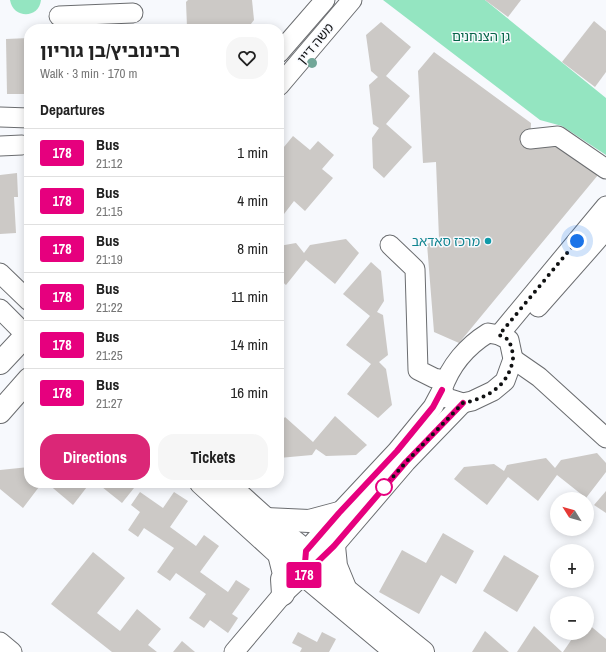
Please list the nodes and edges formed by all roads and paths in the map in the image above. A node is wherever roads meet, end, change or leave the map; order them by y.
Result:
1 (352, 0) edge
2 (319, 4) edge
3 (133, 14) edge
4 (59, 16) dead end
5 (284, 47) edge
6 (284, 80) edge
7 (0, 117) edge
8 (24, 118) edge
9 (530, 139) dead end
10 (22, 145) dead end
11 (0, 146) edge
12 (606, 169) edge
13 (606, 206) edge
14 (606, 230) edge
15 (390, 245) dead end
16 (0, 273) edge
17 (24, 296) edge
18 (0, 309) edge
19 (24, 331) edge
20 (504, 337) junction
21 (24, 339) edge
22 (513, 359) junction
23 (0, 363) edge
24 (539, 377) junction
25 (505, 381) junction
26 (435, 385) junction
27 (24, 386) edge
28 (13, 400) edge
29 (463, 403) junction
30 (606, 438) edge
31 (206, 488) edge
32 (232, 488) edge
33 (339, 513) junction
34 (266, 519) junction
35 (334, 546) junction
36 (279, 554) junction
37 (309, 563) junction
38 (346, 590) junction
39 (283, 594) junction
40 (0, 642) edge
41 (12, 652) edge
42 (234, 652) edge
43 (396, 652) edge
44 (423, 652) edge

1 - 6 street, משה דיין
2 - 5 street, משה דיין
3 - 4 street
7 - 8 street
9 - 12 street
10 - 11 street
13 - 20 street
14 - 20 street
15 - 26 street
16 - 17 street
18 - 19 street
20 - 22 street
20 - 26 street
21 - 23 main road
22 - 24 street
22 - 25 street
24 - 25 street
24 - 30 street
25 - 29 street
26 - 29 street
26 - 33 street
27 - 28 main road
29 - 35 street
31 - 36 main road
32 - 34 main road
33 - 34 main road
33 - 37 street
34 - 37 main road
35 - 37 street
35 - 38 main road
36 - 37 main road
36 - 39 main road
37 - 38 main road
37 - 39 street
37 - 43 main road
38 - 44 main road
39 - 42 street
40 - 41 street

